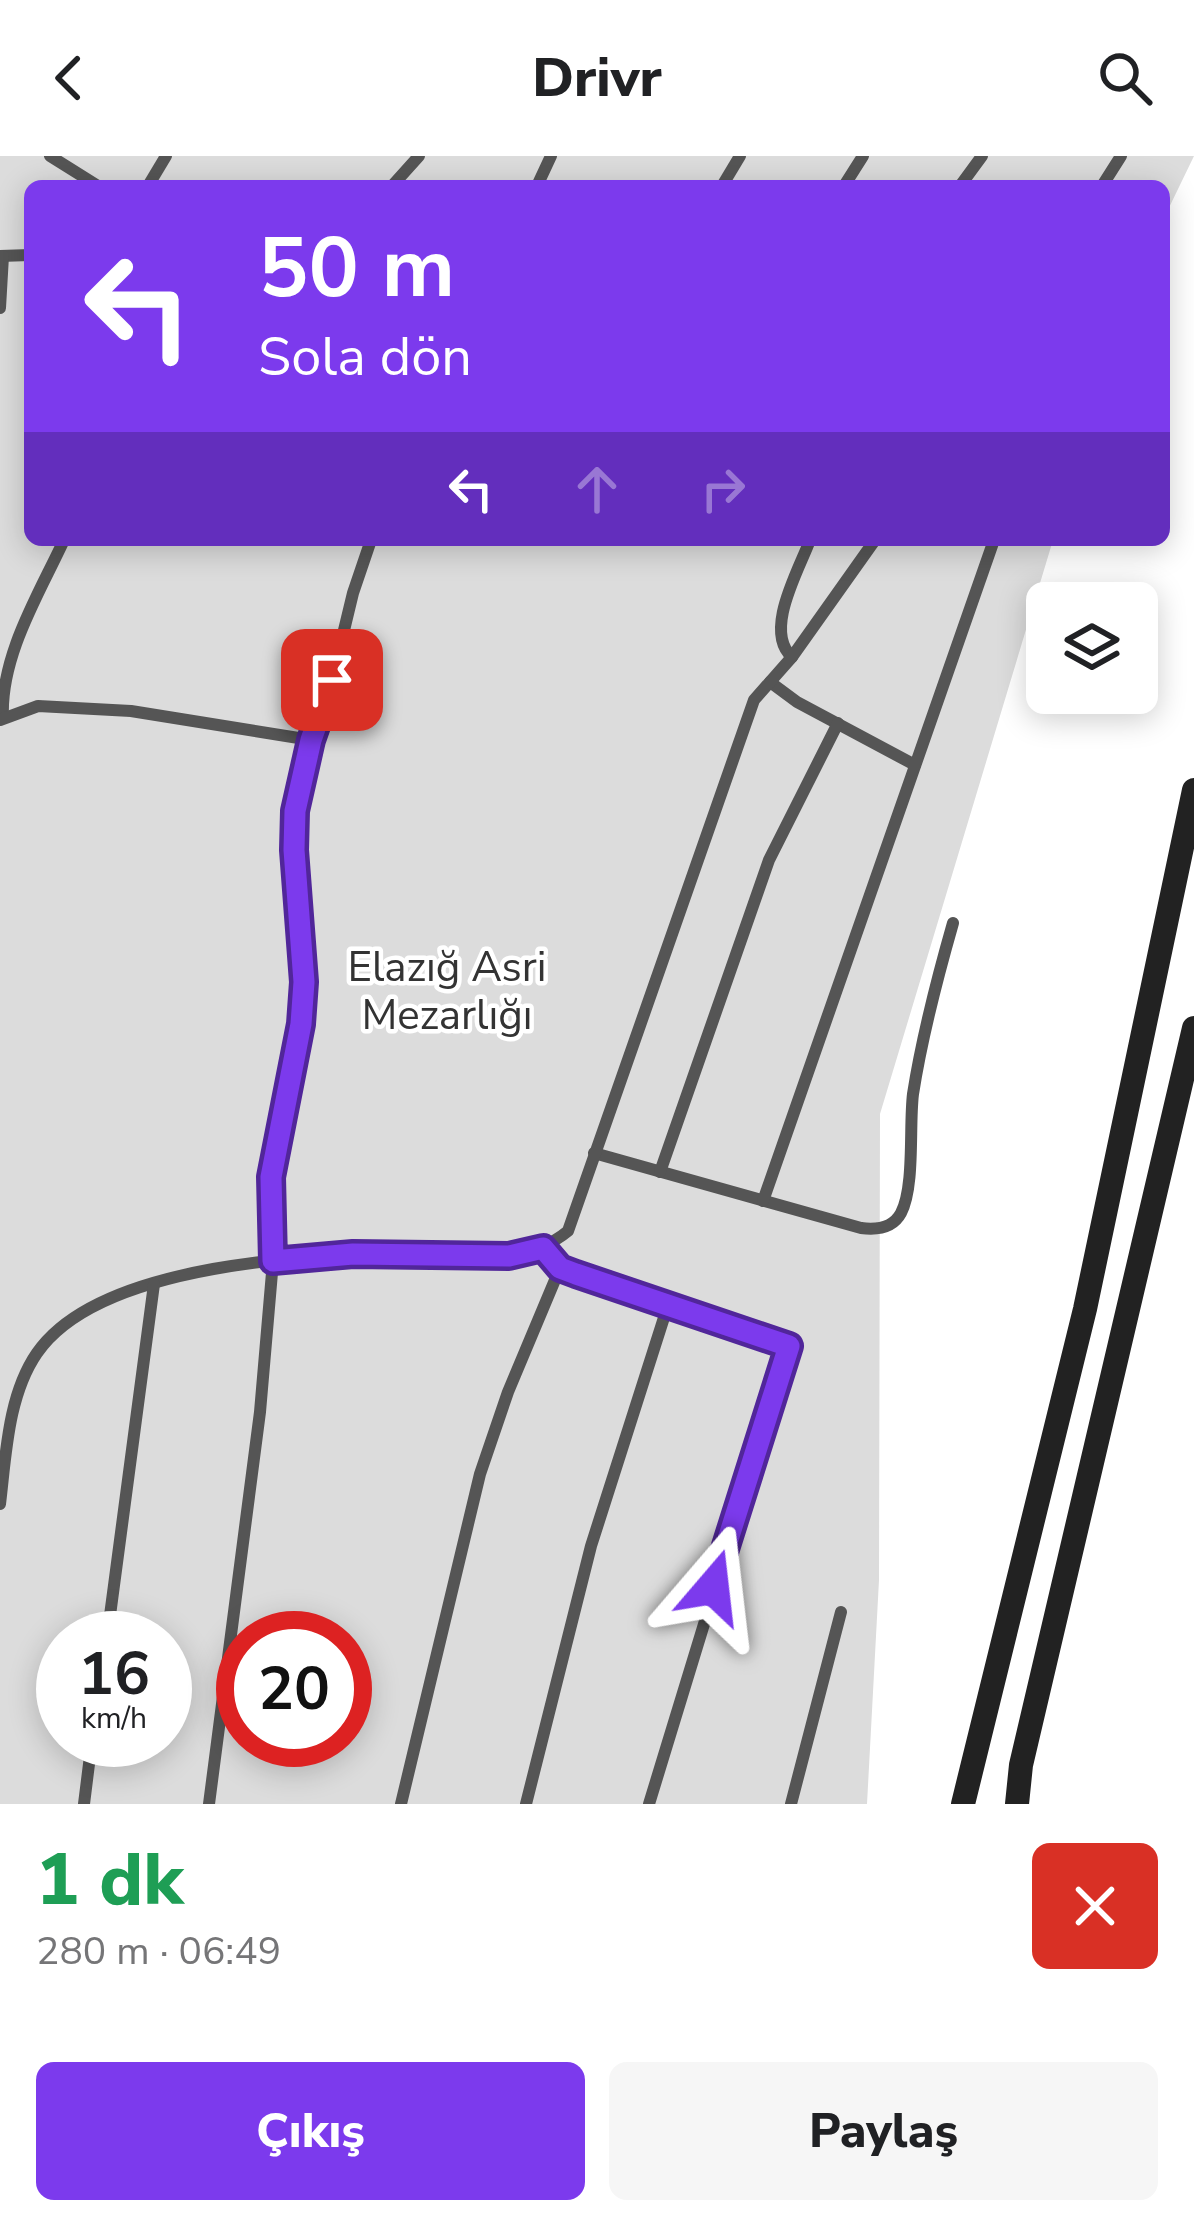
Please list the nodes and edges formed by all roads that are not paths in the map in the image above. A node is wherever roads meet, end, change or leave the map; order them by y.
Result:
1 (50, 156) edge
2 (419, 156) edge
3 (88, 180) edge
4 (397, 180) edge
5 (1, 256) edge
6 (0, 308) edge
7 (61, 546) edge
8 (369, 546) edge
9 (808, 546) edge
10 (871, 546) edge
11 (992, 546) edge
12 (792, 657) junction
13 (770, 682) junction
14 (1, 719) edge
15 (838, 723) junction
16 (311, 740) junction
17 (915, 765) junction
18 (1194, 790) edge
19 (953, 923) dead end
20 (1194, 1028) edge
21 (594, 1153) junction
22 (660, 1172) junction
23 (763, 1202) junction
24 (543, 1248) junction
25 (273, 1261) junction
26 (560, 1268) junction
27 (154, 1284) junction
28 (668, 1305) junction
29 (5, 1432) edge
30 (0, 1504) edge
31 (111, 1611) edge
32 (841, 1612) dead end
33 (89, 1767) edge
34 (84, 1804) edge
35 (209, 1804) edge
36 (401, 1804) edge
37 (526, 1804) edge
38 (649, 1804) edge
39 (791, 1804) edge
40 (963, 1804) edge
41 (1017, 1804) edge

1 - 3 lane
2 - 4 lane
5 - 6 lane
7 - 14 lane
8 - 16 lane
9 - 12 lane
10 - 12 lane
11 - 17 lane
12 - 13 lane
13 - 15 lane
13 - 21 lane
14 - 16 lane
15 - 17 lane
15 - 22 lane
16 - 25 lane
17 - 23 lane
18 - 40 street
19 - 23 lane
20 - 41 street
21 - 22 lane
21 - 24 lane
22 - 23 lane
24 - 25 lane
24 - 26 lane
25 - 27 lane
25 - 35 lane
26 - 28 lane
26 - 36 lane
27 - 29 lane
27 - 31 lane
28 - 37 lane
28 - 38 lane
29 - 30 lane
32 - 39 lane
33 - 34 lane

